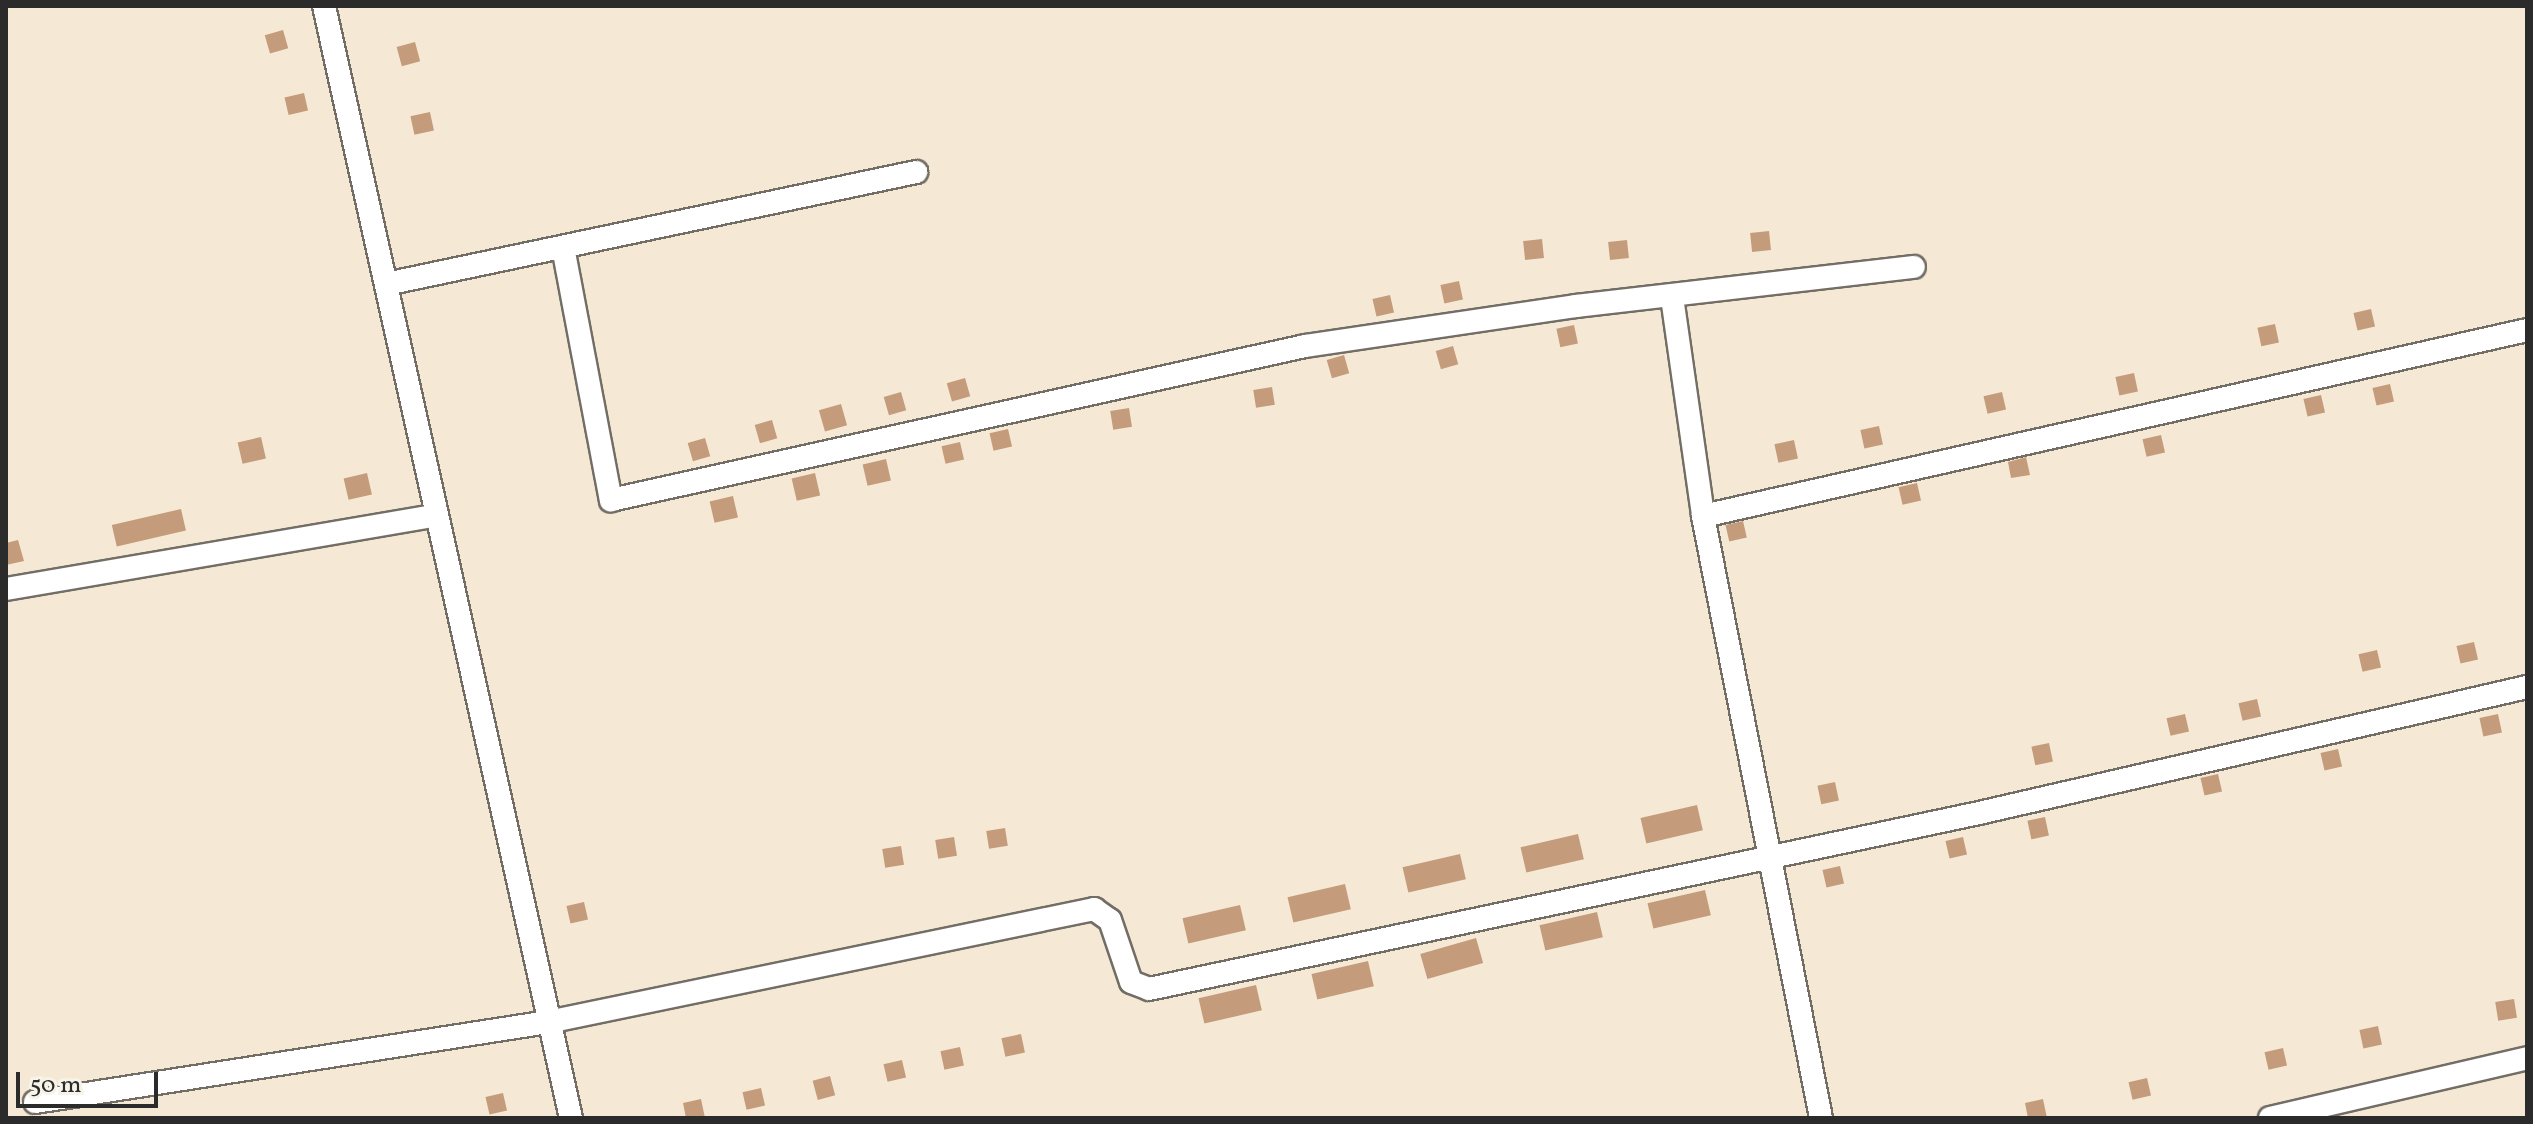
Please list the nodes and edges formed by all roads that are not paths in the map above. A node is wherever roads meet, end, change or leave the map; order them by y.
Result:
1 (324, 6) edge
2 (916, 172) dead end
3 (563, 247) junction
4 (1914, 267) dead end
5 (386, 284) junction
6 (1672, 297) junction
7 (2527, 330) edge
8 (437, 515) junction
9 (1703, 516) junction
10 (6, 589) edge
11 (2527, 687) edge
12 (1772, 858) junction
13 (548, 1022) junction
14 (2527, 1058) edge
15 (35, 1102) dead end
16 (571, 1118) edge
17 (1821, 1118) edge
18 (2270, 1118) edge

1 - 5 street
2 - 3 street
3 - 5 street
3 - 6 street
4 - 6 street
5 - 8 street
6 - 9 street
7 - 9 street
8 - 10 street
8 - 13 street
9 - 12 street
11 - 12 street
12 - 13 street
12 - 17 street
13 - 15 street
13 - 16 street
14 - 18 street

